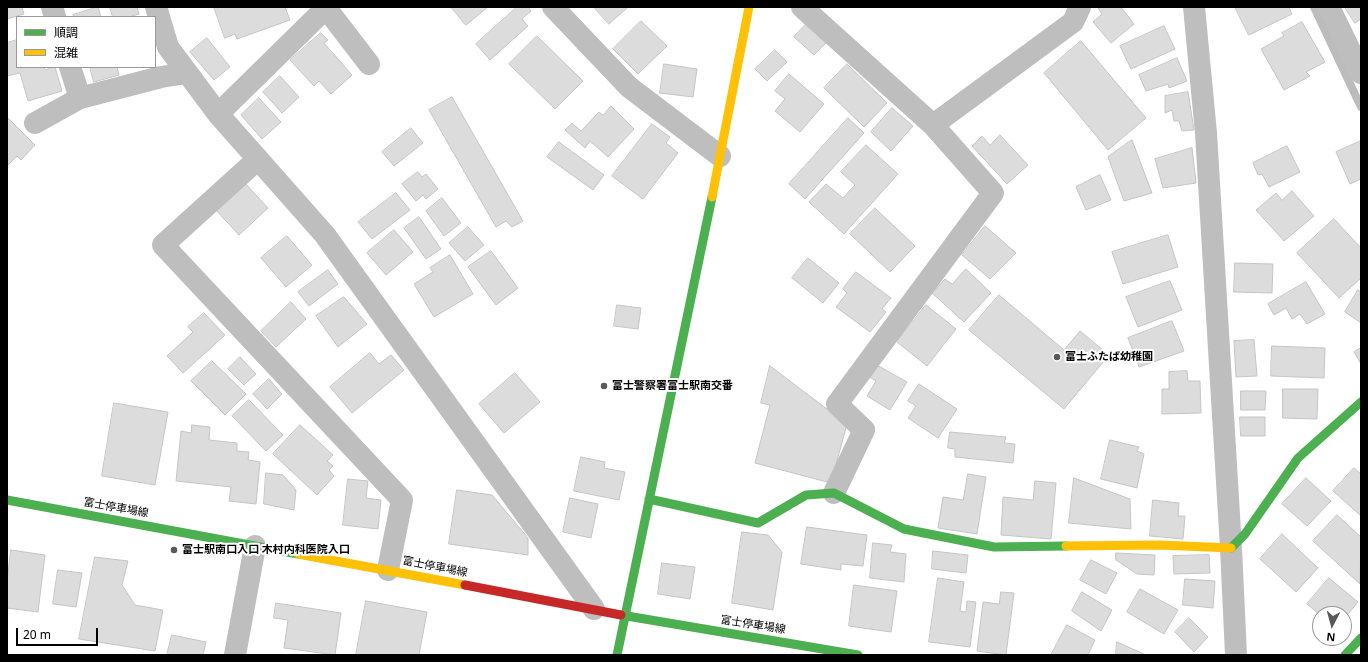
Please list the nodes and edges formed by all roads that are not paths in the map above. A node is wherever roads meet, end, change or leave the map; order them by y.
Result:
1 (156, 7) edge
2 (553, 7) edge
3 (749, 7) edge
4 (802, 7) edge
5 (1080, 7) edge
6 (1194, 7) edge
7 (1329, 7) edge
8 (1356, 46) edge
9 (369, 64) dead end
10 (70, 68) edge
11 (1361, 73) edge
12 (188, 74) junction
13 (80, 98) junction
14 (218, 114) junction
15 (35, 123) dead end
16 (933, 125) junction
17 (720, 156) junction
18 (258, 159) junction
19 (1361, 402) edge
20 (834, 493) junction
21 (649, 499) junction
22 (7, 500) edge
23 (255, 546) junction
24 (1231, 548) junction
25 (388, 570) junction
26 (594, 609) junction
27 (625, 616) junction
28 (1361, 638) edge
29 (235, 655) edge
30 (617, 655) edge
31 (858, 655) edge
32 (1236, 655) edge
33 (1345, 655) edge

1 - 12 street
2 - 17 street
3 - 17 street
4 - 16 street
5 - 16 street
6 - 24 street
7 - 8 street
8 - 11 street
9 - 14 street
10 - 13 street
12 - 13 street
12 - 14 street
13 - 15 street
14 - 18 street
16 - 20 street
17 - 21 street
18 - 25 street
18 - 26 street
19 - 24 street
20 - 21 street
20 - 24 street
21 - 27 street
22 - 23 street, 富士停車場線
23 - 25 street, 富士停車場線
23 - 29 street
24 - 32 street
25 - 26 street, 富士停車場線
26 - 27 street, 富士停車場線
27 - 30 street
27 - 31 street, 富士停車場線
28 - 33 street

